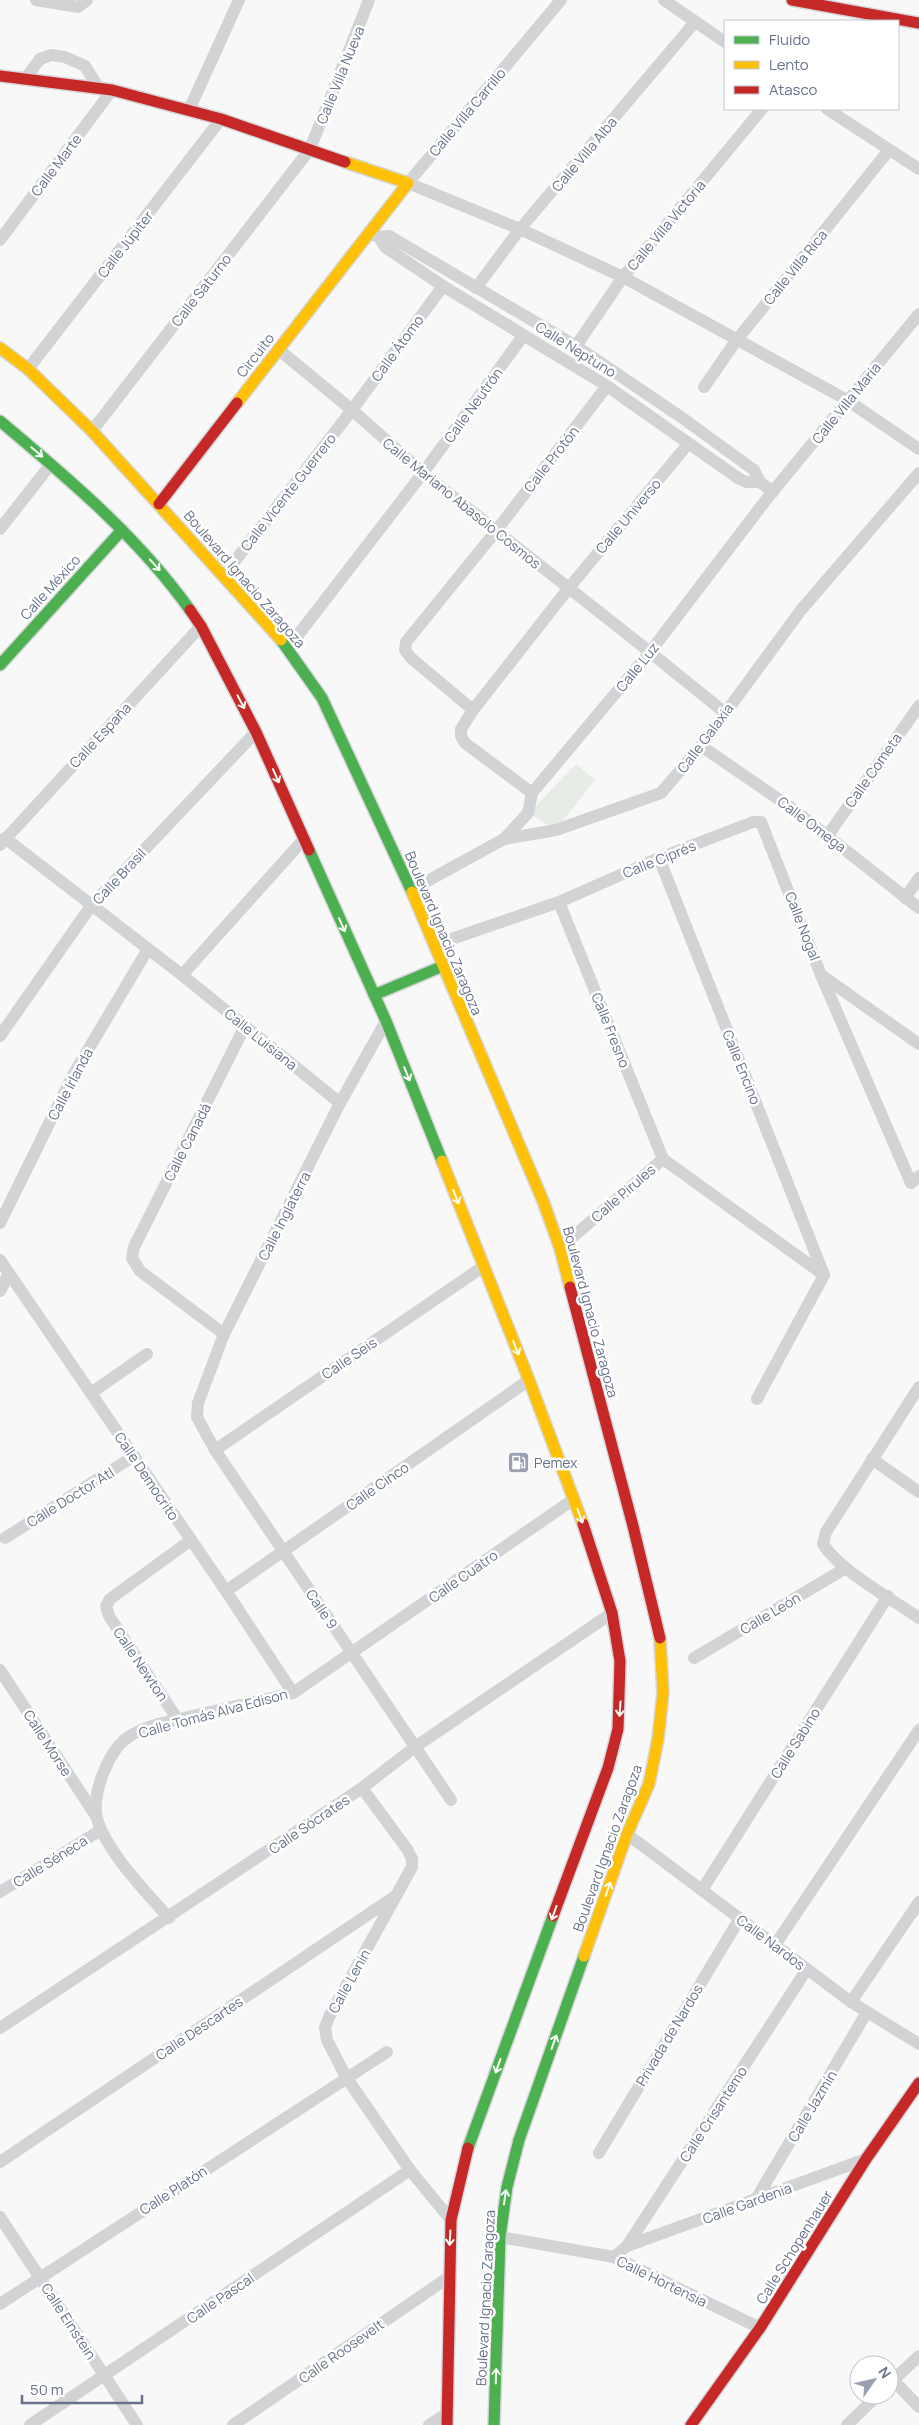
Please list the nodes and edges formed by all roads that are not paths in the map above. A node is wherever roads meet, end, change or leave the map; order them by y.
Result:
1 (36, 0) edge
2 (239, 0) edge
3 (369, 0) edge
4 (561, 0) edge
5 (664, 0) edge
6 (792, 0) edge
7 (82, 4) edge
8 (695, 22) junction
9 (919, 23) edge
10 (724, 41) edge
11 (2, 79) edge
12 (25, 79) junction
13 (98, 87) junction
14 (112, 90) junction
15 (189, 110) junction
16 (761, 110) edge
17 (829, 110) edge
18 (221, 120) junction
19 (310, 150) junction
20 (889, 150) junction
21 (919, 169) edge
22 (408, 183) junction
23 (520, 229) junction
24 (374, 232) junction
25 (0, 240) edge
26 (623, 277) junction
27 (443, 286) junction
28 (476, 288) junction
29 (919, 314) edge
30 (523, 336) junction
31 (736, 341) junction
32 (576, 346) junction
33 (0, 348) edge
34 (278, 349) junction
35 (28, 369) junction
36 (607, 386) junction
37 (704, 387) dead end
38 (847, 400) junction
39 (352, 410) junction
40 (0, 421) edge
41 (92, 431) junction
42 (688, 444) junction
43 (919, 449) edge
44 (51, 464) junction
45 (423, 473) junction
46 (919, 473) edge
47 (760, 482) junction
48 (773, 492) junction
49 (159, 504) junction
50 (0, 529) edge
51 (122, 530) junction
52 (496, 531) junction
53 (224, 575) junction
54 (568, 589) junction
55 (201, 626) junction
56 (288, 648) junction
57 (653, 654) junction
58 (0, 665) edge
59 (918, 708) edge
60 (473, 710) junction
61 (724, 712) junction
62 (256, 732) junction
63 (701, 746) junction
64 (532, 793) junction
65 (761, 822) joint
66 (828, 835) junction
67 (304, 839) junction
68 (504, 839) junction
69 (2, 841) edge
70 (659, 858) junction
71 (919, 878) edge
72 (411, 890) junction
73 (905, 898) junction
74 (559, 902) junction
75 (91, 906) junction
76 (919, 908) edge
77 (434, 945) junction
78 (148, 949) junction
79 (443, 966) junction
80 (821, 975) junction
81 (182, 976) junction
82 (374, 995) junction
83 (386, 1021) junction
84 (245, 1026) junction
85 (0, 1036) edge
86 (919, 1044) edge
87 (340, 1103) junction
88 (663, 1158) junction
89 (915, 1180) edge
90 (0, 1223) edge
91 (560, 1248) junction
92 (0, 1260) edge
93 (484, 1266) junction
94 (9, 1273) junction
95 (824, 1275) junction
96 (0, 1291) edge
97 (224, 1334) junction
98 (147, 1354) dead end
99 (529, 1380) junction
100 (919, 1387) edge
101 (91, 1393) junction
102 (757, 1399) dead end
103 (197, 1417) joint
104 (215, 1450) junction
105 (134, 1456) junction
106 (872, 1459) junction
107 (919, 1492) edge
108 (574, 1499) junction
109 (5, 1538) dead end
110 (191, 1540) junction
111 (283, 1551) junction
112 (846, 1568) junction
113 (226, 1591) junction
114 (888, 1596) junction
115 (612, 1613) junction
116 (919, 1618) edge
117 (352, 1653) junction
118 (694, 1658) dead end
119 (0, 1670) edge
120 (292, 1693) junction
121 (178, 1720) junction
122 (919, 1730) edge
123 (415, 1748) junction
124 (362, 1788) junction
125 (450, 1800) dead end
126 (96, 1816) junction
127 (101, 1830) junction
128 (627, 1834) junction
129 (1, 1888) edge
130 (702, 1890) junction
131 (398, 1895) junction
132 (919, 1902) edge
133 (169, 1918) junction
134 (740, 1918) junction
135 (775, 1944) junction
136 (807, 1969) junction
137 (851, 2002) junction
138 (867, 2012) junction
139 (0, 2028) edge
140 (919, 2044) edge
141 (387, 2052) dead end
142 (346, 2077) junction
143 (919, 2082) edge
144 (599, 2153) dead end
145 (866, 2159) junction
146 (0, 2162) edge
147 (410, 2170) junction
148 (756, 2199) junction
149 (0, 2217) edge
150 (451, 2220) junction
151 (500, 2237) junction
152 (627, 2246) junction
153 (614, 2257) junction
154 (40, 2277) junction
155 (448, 2277) junction
156 (0, 2304) edge
157 (760, 2328) junction
158 (919, 2356) edge
159 (899, 2375) edge
160 (105, 2376) junction
161 (899, 2389) edge
162 (868, 2405) edge
163 (919, 2407) edge
164 (446, 2419) edge
165 (30, 2425) edge
166 (138, 2425) edge
167 (233, 2425) edge
168 (428, 2425) edge
169 (494, 2425) edge
170 (691, 2425) edge
171 (847, 2425) edge

1 - 7 street
2 - 15 street
3 - 19 street, Calle Villa Nueva
4 - 22 street, Calle Villa Carrillo
5 - 8 street
6 - 9 main road
8 - 10 street
8 - 23 street, Calle Villa Alba
11 - 12 main road
12 - 13 main road
12 - 13 street
13 - 14 main road
14 - 15 main road
14 - 25 street, Calle Marte
15 - 18 main road
16 - 26 street, Calle Villa Victoria
17 - 20 street
18 - 19 main road
18 - 35 street, Calle Júpiter
19 - 22 main road
19 - 41 street, Calle Saturno
20 - 21 street
20 - 31 street, Calle Villa Rica
22 - 23 street
22 - 24 main road, Calle Villa Carrillo
23 - 26 street
23 - 28 street, Calle Villa Alba
24 - 27 street, Calle Neptuno
24 - 28 street, Calle Neptuno
24 - 34 main road, Circuito
26 - 31 street
26 - 32 street, Calle Villa Victoria
27 - 30 street, Calle Neptuno
27 - 39 street, Calle Átomo
28 - 32 street, Calle Neptuno
29 - 38 street, Calle Villa María
30 - 36 street, Calle Neptuno
30 - 45 street, Calle Neutrón
31 - 37 street, Calle Villa Rica
31 - 38 street
32 - 47 street, Calle Neptuno
33 - 35 main road, Boulevard Ignacio Zaragoza
34 - 39 street, Calle Mariano Abasolo Cosmos
34 - 49 main road, Circuito
35 - 41 main road, Boulevard Ignacio Zaragoza
36 - 42 street, Calle Neptuno
36 - 52 street, Calle Protón
38 - 43 street
38 - 48 street, Calle Villa María
39 - 45 street, Calle Mariano Abasolo Cosmos
39 - 53 street, Calle Vicente Guerrero
40 -> 44 main road, Boulevard Ignacio Zaragoza
41 - 49 main road, Boulevard Ignacio Zaragoza
42 - 47 street, Calle Neptuno
42 - 54 street, Calle Universo
44 - 50 street
44 - 51 main road, Boulevard Ignacio Zaragoza
45 - 52 street, Calle Mariano Abasolo Cosmos
45 - 56 street, Calle Neutrón
46 - 61 street, Calle Galaxia
47 - 48 street, Calle Neptuno
48 - 57 street, Calle Luz
49 - 53 main road, Boulevard Ignacio Zaragoza
51 -> 55 main road, Boulevard Ignacio Zaragoza
51 - 58 main road, Calle México
52 - 54 street, Calle Mariano Abasolo Cosmos
52 - 60 street, Calle Protón
53 - 56 main road, Boulevard Ignacio Zaragoza
54 - 57 street, Calle Mariano Abasolo Cosmos
54 - 60 street, Calle Universo
55 -> 62 main road, Boulevard Ignacio Zaragoza
55 - 69 street, Calle España
56 - 72 main road, Boulevard Ignacio Zaragoza
57 - 61 street, Calle Mariano Abasolo Cosmos
57 - 64 street, Calle Luz
59 - 66 street, Calle Cometa
60 - 64 street, Calle Universo
61 - 63 street, Calle Galaxia
62 -> 67 main road, Boulevard Ignacio Zaragoza
62 - 75 street, Calle Brasil
63 - 66 street, Calle Omega
63 - 68 street, Calle Galaxia
64 - 68 street, Calle Luz
65 - 70 street, Calle Ciprés
65 - 80 street, Calle Nogal
66 - 73 street, Calle Omega
67 - 81 street
67 -> 82 main road, Boulevard Ignacio Zaragoza
68 - 72 street, Calle Galaxia
69 - 75 street, Calle Luisiana
70 - 74 street, Calle Ciprés
70 - 95 street, Calle Encino
71 - 73 street
72 - 77 main road, Boulevard Ignacio Zaragoza
73 - 76 street, Calle Omega
74 - 77 street, Calle Ciprés
74 - 88 street, Calle Fresno
75 - 78 street, Calle Luisiana
75 - 85 street, Calle Brasil
77 - 79 main road, Boulevard Ignacio Zaragoza
78 - 81 street, Calle Luisiana
78 - 90 street, Calle Irlanda
79 - 82 main road
79 - 91 main road, Boulevard Ignacio Zaragoza
80 - 86 street, Calle Nogal
80 - 89 street
81 - 84 street, Calle Luisiana
82 - 83 main road, Boulevard Ignacio Zaragoza
83 - 87 street, Calle Inglaterra
83 -> 93 main road, Boulevard Ignacio Zaragoza
84 - 87 street, Calle Luisiana
84 - 97 street, Calle Canadá
87 - 97 street, Calle Inglaterra
88 - 91 street, Calle Pirules
88 - 95 street
91 - 128 main road, Boulevard Ignacio Zaragoza
92 - 94 street, Calle Democrito
93 -> 99 main road, Boulevard Ignacio Zaragoza
93 - 104 street, Calle Seis
94 - 96 street
94 - 101 street, Calle Democrito
95 - 102 street
97 - 103 street, Calle Inglaterra
98 - 101 street
99 - 108 main road, Boulevard Ignacio Zaragoza
99 - 111 street, Calle Cinco
100 - 106 street
101 - 105 street, Calle Democrito
103 - 104 street, Calle 9
104 - 111 street, Calle 9
105 - 109 street, Calle Doctor Atl
105 - 110 street, Calle Democrito
106 - 107 street
106 - 112 street
108 -> 115 main road, Boulevard Ignacio Zaragoza
108 - 117 street, Calle Cuatro
110 - 113 street, Calle Democrito
110 - 121 street, Calle Newton
111 - 113 street, Calle Cinco
111 - 117 street, Calle 9
112 - 114 street
112 - 118 street, Calle León
113 - 120 street, Calle Democrito
114 - 116 street
114 - 130 street, Calle Sabino
115 - 123 street, Calle Sócrates
115 -> 150 main road, Boulevard Ignacio Zaragoza
117 - 120 street, Calle Tomás Alva Edison
117 - 123 street, Calle 9
119 - 126 street, Calle Morse
120 - 121 street, Calle Tomás Alva Edison
121 - 126 street, Calle Tomás Alva Edison
122 - 135 street
123 - 124 street, Calle Sócrates
123 - 125 street, Calle 9
124 - 131 street, Calle Lenin
124 - 133 street, Calle Sócrates
126 - 127 street, Calle Tomás Alva Edison
127 - 129 street, Calle Séneca
127 - 133 street, Calle Tomás Alva Edison
128 - 130 street, Calle Nardos
151 -> 128 main road, Boulevard Ignacio Zaragoza
130 - 134 street, Calle Nardos
131 - 142 street, Calle Lenin
131 - 146 street, Calle Descartes
132 - 137 street
133 - 139 street, Calle Sócrates
134 - 135 street, Calle Nardos
134 - 144 street, Privada de Nardos
135 - 136 street, Calle Nardos
136 - 137 street, Calle Nardos
136 - 152 street, Calle Crisantemo
137 - 138 street, Calle Nardos
138 - 140 street, Calle Nardos
138 - 148 street, Calle Jazmín
141 - 142 street, Calle Platón
142 - 147 street, Calle Lenin
142 - 154 street, Calle Platón
143 - 145 main road, Calle Schopenhauer
145 - 148 street, Calle Gardenia
145 - 157 main road, Calle Schopenhauer
147 - 150 street, Calle Lenin
147 - 160 street, Calle Pascal
148 - 152 street, Calle Gardenia
149 - 154 street, Calle Einstein
150 -> 155 main road, Boulevard Ignacio Zaragoza
151 - 153 street, Calle Hortensia
169 -> 151 main road, Boulevard Ignacio Zaragoza
152 - 153 street, Calle Crisantemo
153 - 157 street, Calle Hortensia
154 - 156 street, Calle Platón
154 - 160 street, Calle Einstein
155 - 164 main road, Boulevard Ignacio Zaragoza
155 - 167 street, Calle Roosevelt
157 - 170 main road, Calle Schopenhauer
158 - 159 street
160 - 165 street, Calle Pascal
160 - 166 street, Calle Einstein
161 - 163 street
162 - 171 street
164 - 168 street

